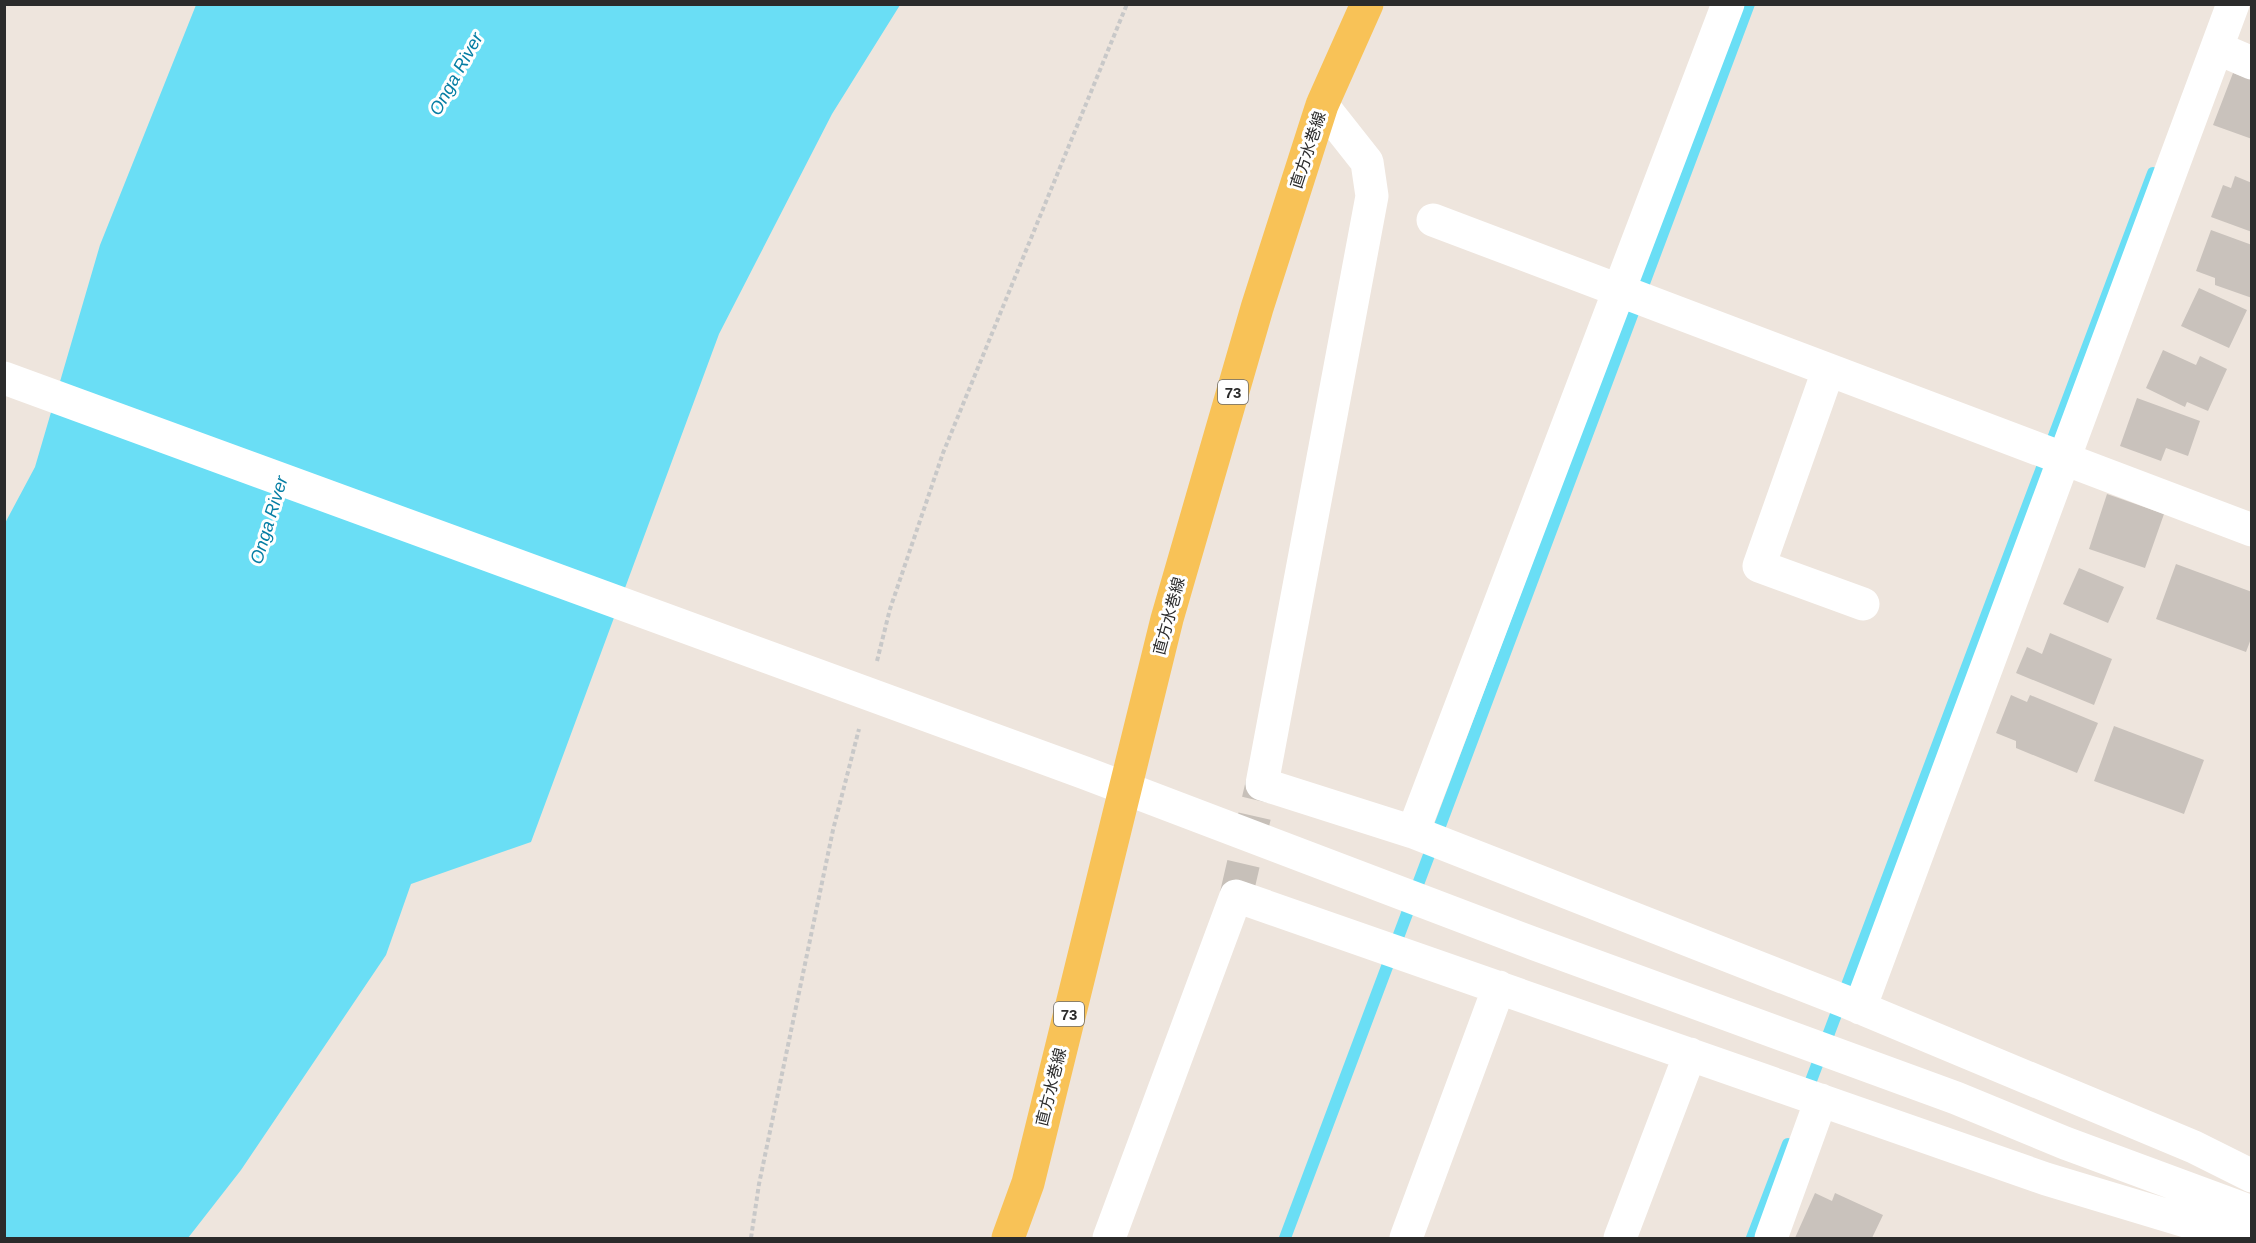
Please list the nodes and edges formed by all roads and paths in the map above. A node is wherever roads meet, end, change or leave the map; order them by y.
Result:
1 (1127, 4) edge
2 (1367, 4) edge
3 (1728, 4) edge
4 (2233, 4) edge
5 (2217, 48) junction
6 (2252, 63) edge
7 (1323, 105) junction
8 (1433, 220) dead end
9 (1630, 295) junction
10 (1828, 371) junction
11 (4, 378) edge
12 (2051, 456) junction
13 (2252, 530) edge
14 (1863, 604) dead end
15 (876, 664) dead end
16 (862, 720) dead end
17 (1125, 788) junction
18 (1427, 838) junction
19 (1499, 987) junction
20 (1844, 1001) junction
21 (1690, 1054) junction
22 (1807, 1095) junction
23 (2252, 1176) edge
24 (2252, 1212) edge
25 (750, 1239) edge
26 (1008, 1239) edge
27 (1109, 1239) edge
28 (1406, 1239) edge
29 (1620, 1239) edge
30 (1771, 1239) edge
31 (2242, 1239) edge

1 - 15 path
2 - 7 main road, 直方水巻線 / 73
3 - 9 street
4 - 5 street
5 - 6 street
5 - 12 street
7 - 17 main road, 直方水巻線 / 73
7 - 18 street
8 - 9 street
9 - 10 street
9 - 18 street
10 - 12 street
10 - 14 street
11 - 17 street
12 - 13 street
12 - 20 street
16 - 25 path
17 - 24 street
17 - 26 main road, 直方水巻線 / 73
18 - 20 street
19 - 21 street
19 - 27 street
19 - 28 street
20 - 23 street
21 - 22 street
21 - 29 street
22 - 30 street
22 - 31 street

